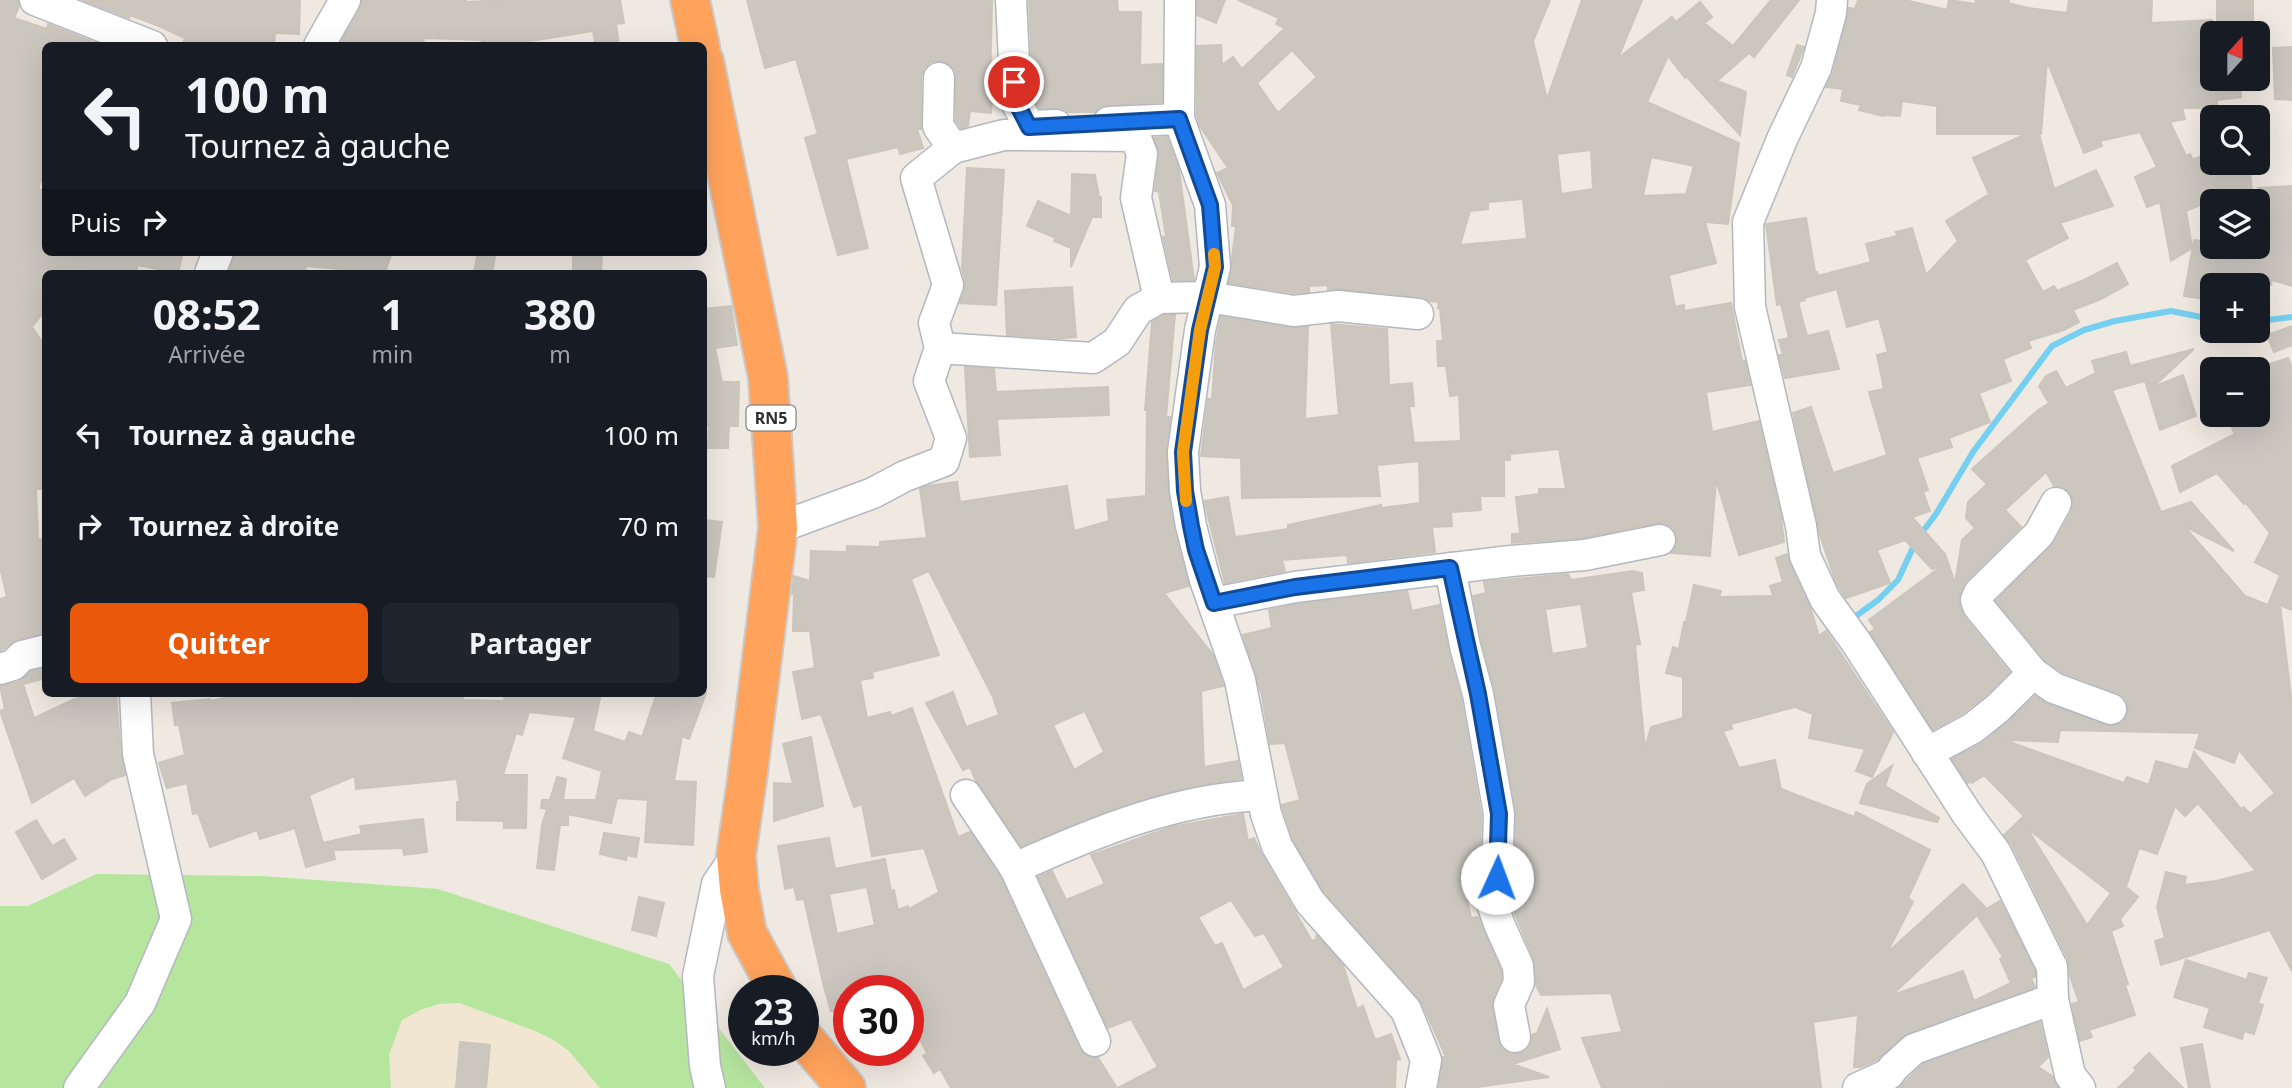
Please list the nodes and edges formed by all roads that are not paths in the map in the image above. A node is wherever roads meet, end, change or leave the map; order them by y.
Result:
1 (35, 0) edge
2 (345, 0) edge
3 (690, 0) edge
4 (1010, 0) edge
5 (1180, 0) edge
6 (1832, 0) edge
7 (142, 42) edge
8 (321, 42) edge
9 (699, 42) edge
10 (707, 76) edge
11 (939, 78) dead end
12 (1179, 119) junction
13 (953, 148) junction
14 (1208, 297) junction
15 (1159, 298) junction
16 (1418, 314) dead end
17 (940, 348) junction
18 (2056, 503) dead end
19 (778, 528) junction
20 (1660, 540) dead end
21 (1450, 568) junction
22 (1214, 603) junction
23 (42, 651) edge
24 (0, 669) edge
25 (2034, 673) junction
26 (135, 697) edge
27 (2111, 709) dead end
28 (1927, 753) junction
29 (966, 795) dead end
30 (1262, 795) junction
31 (736, 856) junction
32 (1015, 868) junction
33 (770, 975) edge
34 (2053, 999) junction
35 (1515, 1037) dead end
36 (1095, 1041) dead end
37 (819, 1056) edge
38 (79, 1088) edge
39 (710, 1088) edge
40 (846, 1088) edge
41 (1421, 1088) edge
42 (1858, 1088) edge
43 (2080, 1088) edge

1 - 7 street
2 - 8 street
3 - 9 highway
4 - 12 street
5 - 12 street
6 - 28 street
10 - 19 highway, RN5
11 - 13 street
12 - 14 street
13 - 15 street
13 - 17 street
14 - 15 street
14 - 16 street
14 - 22 street
15 - 17 street
17 - 19 street
18 - 25 street
19 - 31 highway, RN5
20 - 21 street
21 - 22 street
21 - 35 street
22 - 30 street
23 - 24 street
25 - 27 street
25 - 28 street
26 - 38 street
28 - 34 street
29 - 32 street
30 - 32 street
30 - 41 street
31 - 33 highway, RN5
31 - 39 street
32 - 36 street
34 - 42 street
34 - 43 street
37 - 40 highway

